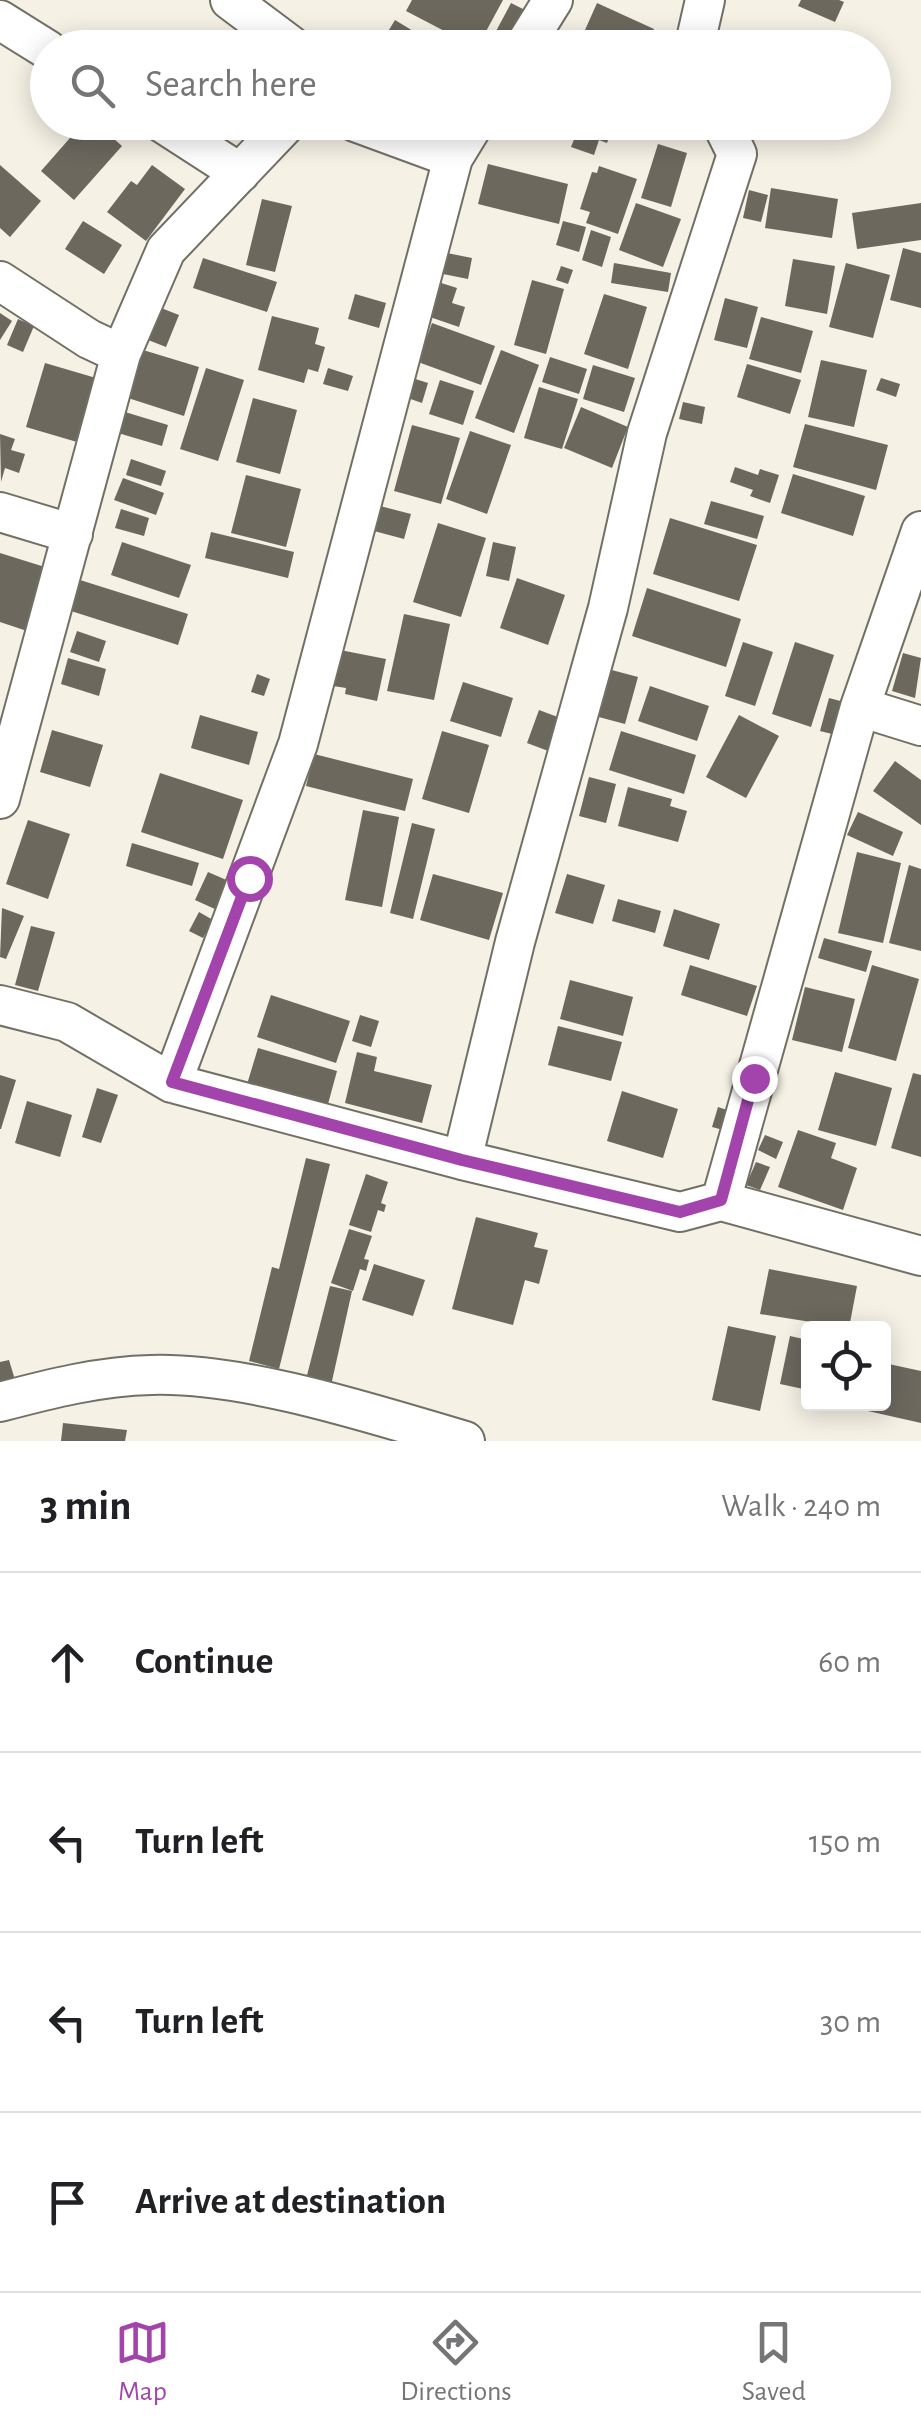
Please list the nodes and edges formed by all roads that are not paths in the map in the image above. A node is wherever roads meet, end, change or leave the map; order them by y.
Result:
1 (230, 0) edge
2 (553, 0) edge
3 (704, 0) edge
4 (0, 20) edge
5 (270, 30) edge
6 (534, 30) edge
7 (698, 30) edge
8 (30, 39) edge
9 (189, 140) edge
10 (271, 140) edge
11 (404, 140) edge
12 (464, 140) edge
13 (730, 140) edge
14 (453, 158) junction
15 (240, 173) junction
16 (0, 281) edge
17 (121, 354) junction
18 (0, 512) edge
19 (921, 531) edge
20 (74, 534) junction
21 (860, 706) junction
22 (921, 726) edge
23 (2, 777) edge
24 (0, 1005) edge
25 (172, 1082) junction
26 (462, 1160) junction
27 (721, 1200) junction
28 (921, 1256) edge
29 (0, 1402) edge
30 (464, 1441) edge

1 - 5 street
2 - 6 street
3 - 7 street
4 - 8 street
9 - 15 street
10 - 15 street
11 - 14 street
12 - 14 street
13 - 26 street
14 - 25 street
15 - 17 street
16 - 17 street
17 - 20 street
18 - 20 street
19 - 21 street
20 - 23 street
21 - 22 street
21 - 27 street
24 - 25 street
25 - 26 street
26 - 27 street
27 - 28 street
29 - 30 street

